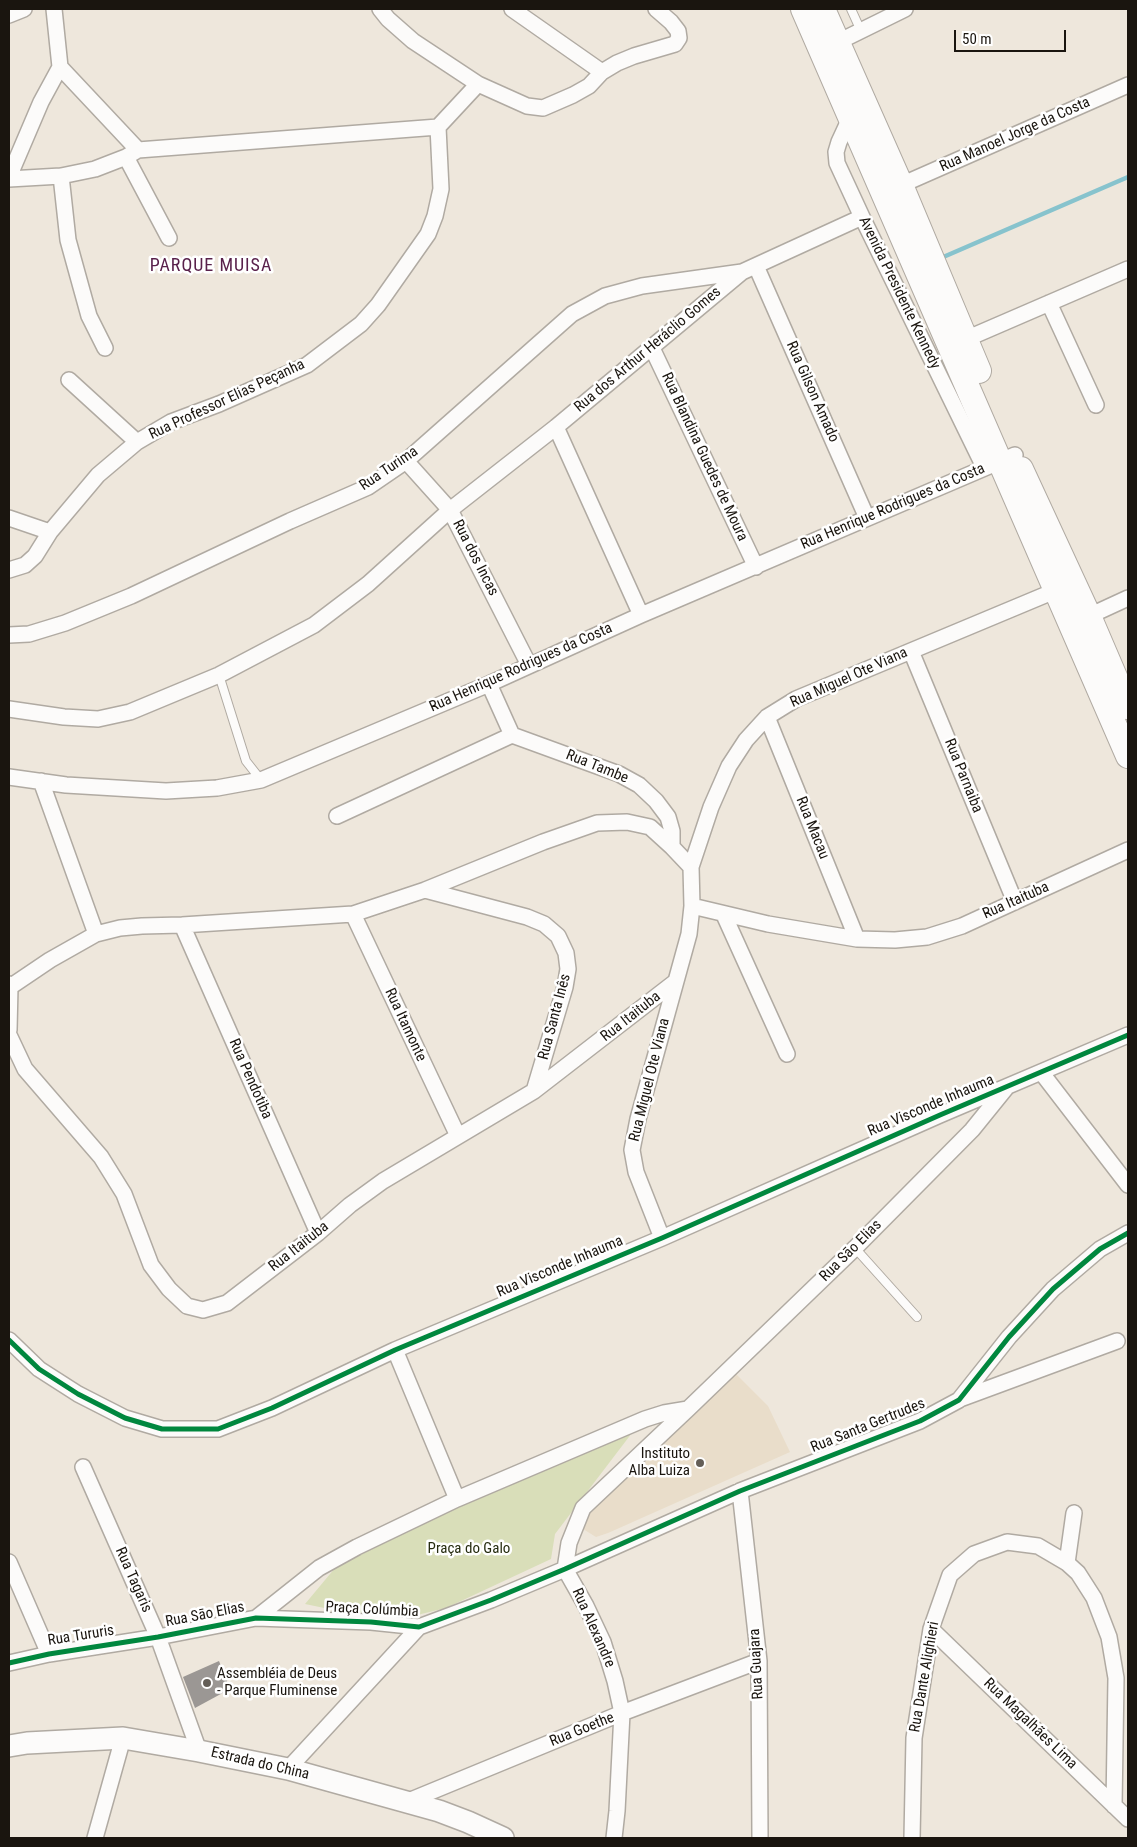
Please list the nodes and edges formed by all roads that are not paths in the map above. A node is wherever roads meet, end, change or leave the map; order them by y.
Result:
1 (24, 9) edge
2 (54, 9) edge
3 (380, 9) edge
4 (512, 9) edge
5 (656, 9) edge
6 (803, 9) edge
7 (823, 9) edge
8 (850, 9) edge
9 (905, 9) edge
10 (9, 15) edge
11 (861, 30) junction
12 (838, 42) junction
13 (60, 67) junction
14 (602, 72) junction
15 (478, 84) junction
16 (1128, 85) edge
17 (851, 116) junction
18 (438, 127) junction
19 (132, 153) junction
20 (61, 176) junction
21 (9, 178) edge
22 (901, 185) junction
23 (862, 217) junction
24 (168, 238) dead end
25 (749, 269) junction
26 (1128, 270) edge
27 (1049, 302) junction
28 (966, 339) junction
29 (105, 348) dead end
30 (652, 348) junction
31 (69, 380) dead end
32 (1096, 405) dead end
33 (556, 427) junction
34 (137, 442) junction
35 (406, 461) junction
36 (1000, 461) junction
37 (450, 510) junction
38 (9, 518) edge
39 (867, 518) junction
40 (50, 532) junction
41 (756, 567) junction
42 (9, 570) edge
43 (1057, 590) junction
44 (1128, 598) edge
45 (641, 615) junction
46 (1089, 616) junction
47 (9, 635) edge
48 (911, 651) junction
49 (529, 665) junction
50 (219, 675) junction
51 (489, 684) junction
52 (1128, 706) edge
53 (9, 708) edge
54 (767, 717) junction
55 (512, 736) junction
56 (1128, 756) edge
57 (9, 777) edge
58 (261, 780) junction
59 (41, 782) junction
60 (337, 816) dead end
61 (672, 847) junction
62 (1128, 850) edge
63 (691, 867) junction
64 (425, 890) junction
65 (1015, 902) junction
66 (692, 906) junction
67 (353, 914) junction
68 (724, 915) junction
69 (182, 926) junction
70 (96, 934) junction
71 (857, 939) junction
72 (675, 982) junction
73 (10, 986) edge
74 (9, 1030) edge
75 (9, 1035) edge
76 (1128, 1035) edge
77 (787, 1054) dead end
78 (1040, 1072) junction
79 (1007, 1087) junction
80 (534, 1091) junction
81 (458, 1136) junction
82 (1128, 1184) edge
83 (318, 1233) junction
84 (1128, 1234) edge
85 (662, 1238) junction
86 (855, 1248) junction
87 (917, 1317) dead end
88 (9, 1340) edge
89 (1117, 1341) dead end
90 (395, 1350) junction
91 (959, 1400) junction
92 (688, 1409) junction
93 (82, 1466) dead end
94 (740, 1490) junction
95 (458, 1499) junction
96 (1074, 1513) dead end
97 (9, 1562) edge
98 (1067, 1563) junction
99 (565, 1569) junction
100 (256, 1618) junction
101 (419, 1627) junction
102 (931, 1629) junction
103 (158, 1637) junction
104 (49, 1654) junction
105 (759, 1661) junction
106 (9, 1663) edge
107 (622, 1714) junction
108 (123, 1738) junction
109 (9, 1746) edge
110 (199, 1751) junction
111 (288, 1769) junction
112 (406, 1802) junction
113 (1114, 1806) junction
114 (1128, 1819) edge
115 (95, 1838) edge
116 (502, 1838) edge
117 (614, 1838) edge
118 (760, 1838) edge
119 (912, 1838) edge

1 - 10 street
2 - 13 street
3 - 15 street
4 - 14 street
5 - 14 street
6 - 17 main road
7 - 12 main road
8 - 11 lane
9 - 11 street
11 - 12 street
12 - 22 main road
13 - 19 street
13 - 21 street
14 - 15 street
15 - 18 street
16 - 22 street, Rua Manoel Jorge da Costa
17 - 23 street, Avenida Presidente Kennedy
17 - 36 main road
18 - 19 street
18 - 34 street, Rua Professor Elias Peçanha
19 - 20 street
19 - 24 street
20 - 21 street
20 - 29 street
22 - 28 main road
23 - 25 street, Rua dos Arthur Heráclio Gomes
23 - 36 street, Avenida Presidente Kennedy
25 - 30 street, Rua dos Arthur Heráclio Gomes
25 - 35 street, Rua Turima
25 - 39 street, Rua Gilson Amado
26 - 27 street
27 - 28 street
27 - 32 street
28 - 36 main road
30 - 33 street, Rua dos Arthur Heráclio Gomes
30 - 41 street, Rua Blandina Guedes de Moura
31 - 34 street
33 - 37 street, Rua dos Arthur Heráclio Gomes
33 - 45 street
34 - 40 street, Rua Professor Elias Peçanha
35 - 37 street, Rua dos Incas
35 - 47 street, Rua Turima
36 - 39 street, Rua Henrique Rodrigues da Costa
36 - 43 main road
36 - 46 main road
37 - 49 street, Rua dos Incas
37 - 50 street, Rua dos Arthur Heráclio Gomes
38 - 40 street
39 - 41 street, Rua Henrique Rodrigues da Costa
40 - 42 street, Rua Professor Elias Peçanha
41 - 45 street, Rua Henrique Rodrigues da Costa
43 - 48 street, Rua Miguel Ote Viana
43 - 56 main road
44 - 46 street
45 - 49 street, Rua Henrique Rodrigues da Costa
46 - 52 main road
48 - 54 street, Rua Miguel Ote Viana
48 - 65 street, Rua Parnaiba
49 - 51 street, Rua Henrique Rodrigues da Costa
50 - 53 street, Rua dos Arthur Heráclio Gomes
50 - 58 lane
51 - 55 street
51 - 58 street, Rua Henrique Rodrigues da Costa
54 - 63 street, Rua Miguel Ote Viana
54 - 71 street, Rua Macau
55 - 60 street
55 - 61 street, Rua Tambe
57 - 59 street, Rua Henrique Rodrigues da Costa
58 - 59 street, Rua Henrique Rodrigues da Costa
59 - 70 street
61 - 63 street
61 - 64 street
62 - 65 street, Rua Itaituba
63 - 66 street, Rua Miguel Ote Viana
64 - 67 street
64 - 80 street, Rua Santa Inês
65 - 71 street, Rua Itaituba
66 - 68 street, Rua Itaituba
66 - 72 street, Rua Miguel Ote Viana
67 - 69 street
67 - 81 street, Rua Itamonte
68 - 71 street, Rua Itaituba
68 - 77 street
69 - 70 street
69 - 83 street, Rua Pendotiba
70 - 73 street
72 - 80 street, Rua Itaituba
72 - 85 street, Rua Miguel Ote Viana
73 - 74 street
75 - 83 street, Rua Itaituba
76 - 78 street, Rua Visconde Inhauma
78 - 79 street, Rua Visconde Inhauma
78 - 82 street
79 - 85 street, Rua Visconde Inhauma
79 - 86 street, Rua Sāo Elias
80 - 81 street, Rua Itaituba
81 - 83 street, Rua Itaituba
84 - 91 street, Rua Santa Gertrudes
85 - 90 street, Rua Visconde Inhauma
86 - 87 lane
86 - 92 street, Rua Sāo Elias
88 - 90 street, Rua Visconde Inhauma
89 - 91 street
90 - 95 street
91 - 94 street, Rua Santa Gertrudes
92 - 95 street
92 - 99 street
93 - 103 street, Rua Tagaris
94 - 99 street, Rua Santa Gertrudes
94 - 105 street, Rua Guajara
95 - 100 street
96 - 98 street
97 - 104 street
98 - 102 street, Rua Dante Alighieri
98 - 113 street, Rua Dante Alighieri
99 - 101 street, Praça Colúmbia
99 - 107 street, Rua Alexandre
100 - 101 street, Praça Colúmbia
100 - 103 street, Rua Sāo Elias
101 - 111 street
102 - 113 street, Rua Magalhães Lima
102 - 119 street, Rua Dante Alighieri
103 - 104 street, Rua Tururis
103 - 110 street, Rua Tagaris
104 - 106 street, Rua Tururis
105 - 107 street, Rua Goethe
105 - 118 street, Rua Guajara
107 - 112 street, Rua Goethe
107 - 117 street, Rua Alexandre
108 - 109 main road, Estrada do China
108 - 110 main road, Estrada do China
108 - 115 street
110 - 111 main road, Estrada do China
111 - 112 main road, Estrada do China
112 - 116 main road, Estrada do China
113 - 114 street, Rua Magalhães Lima

